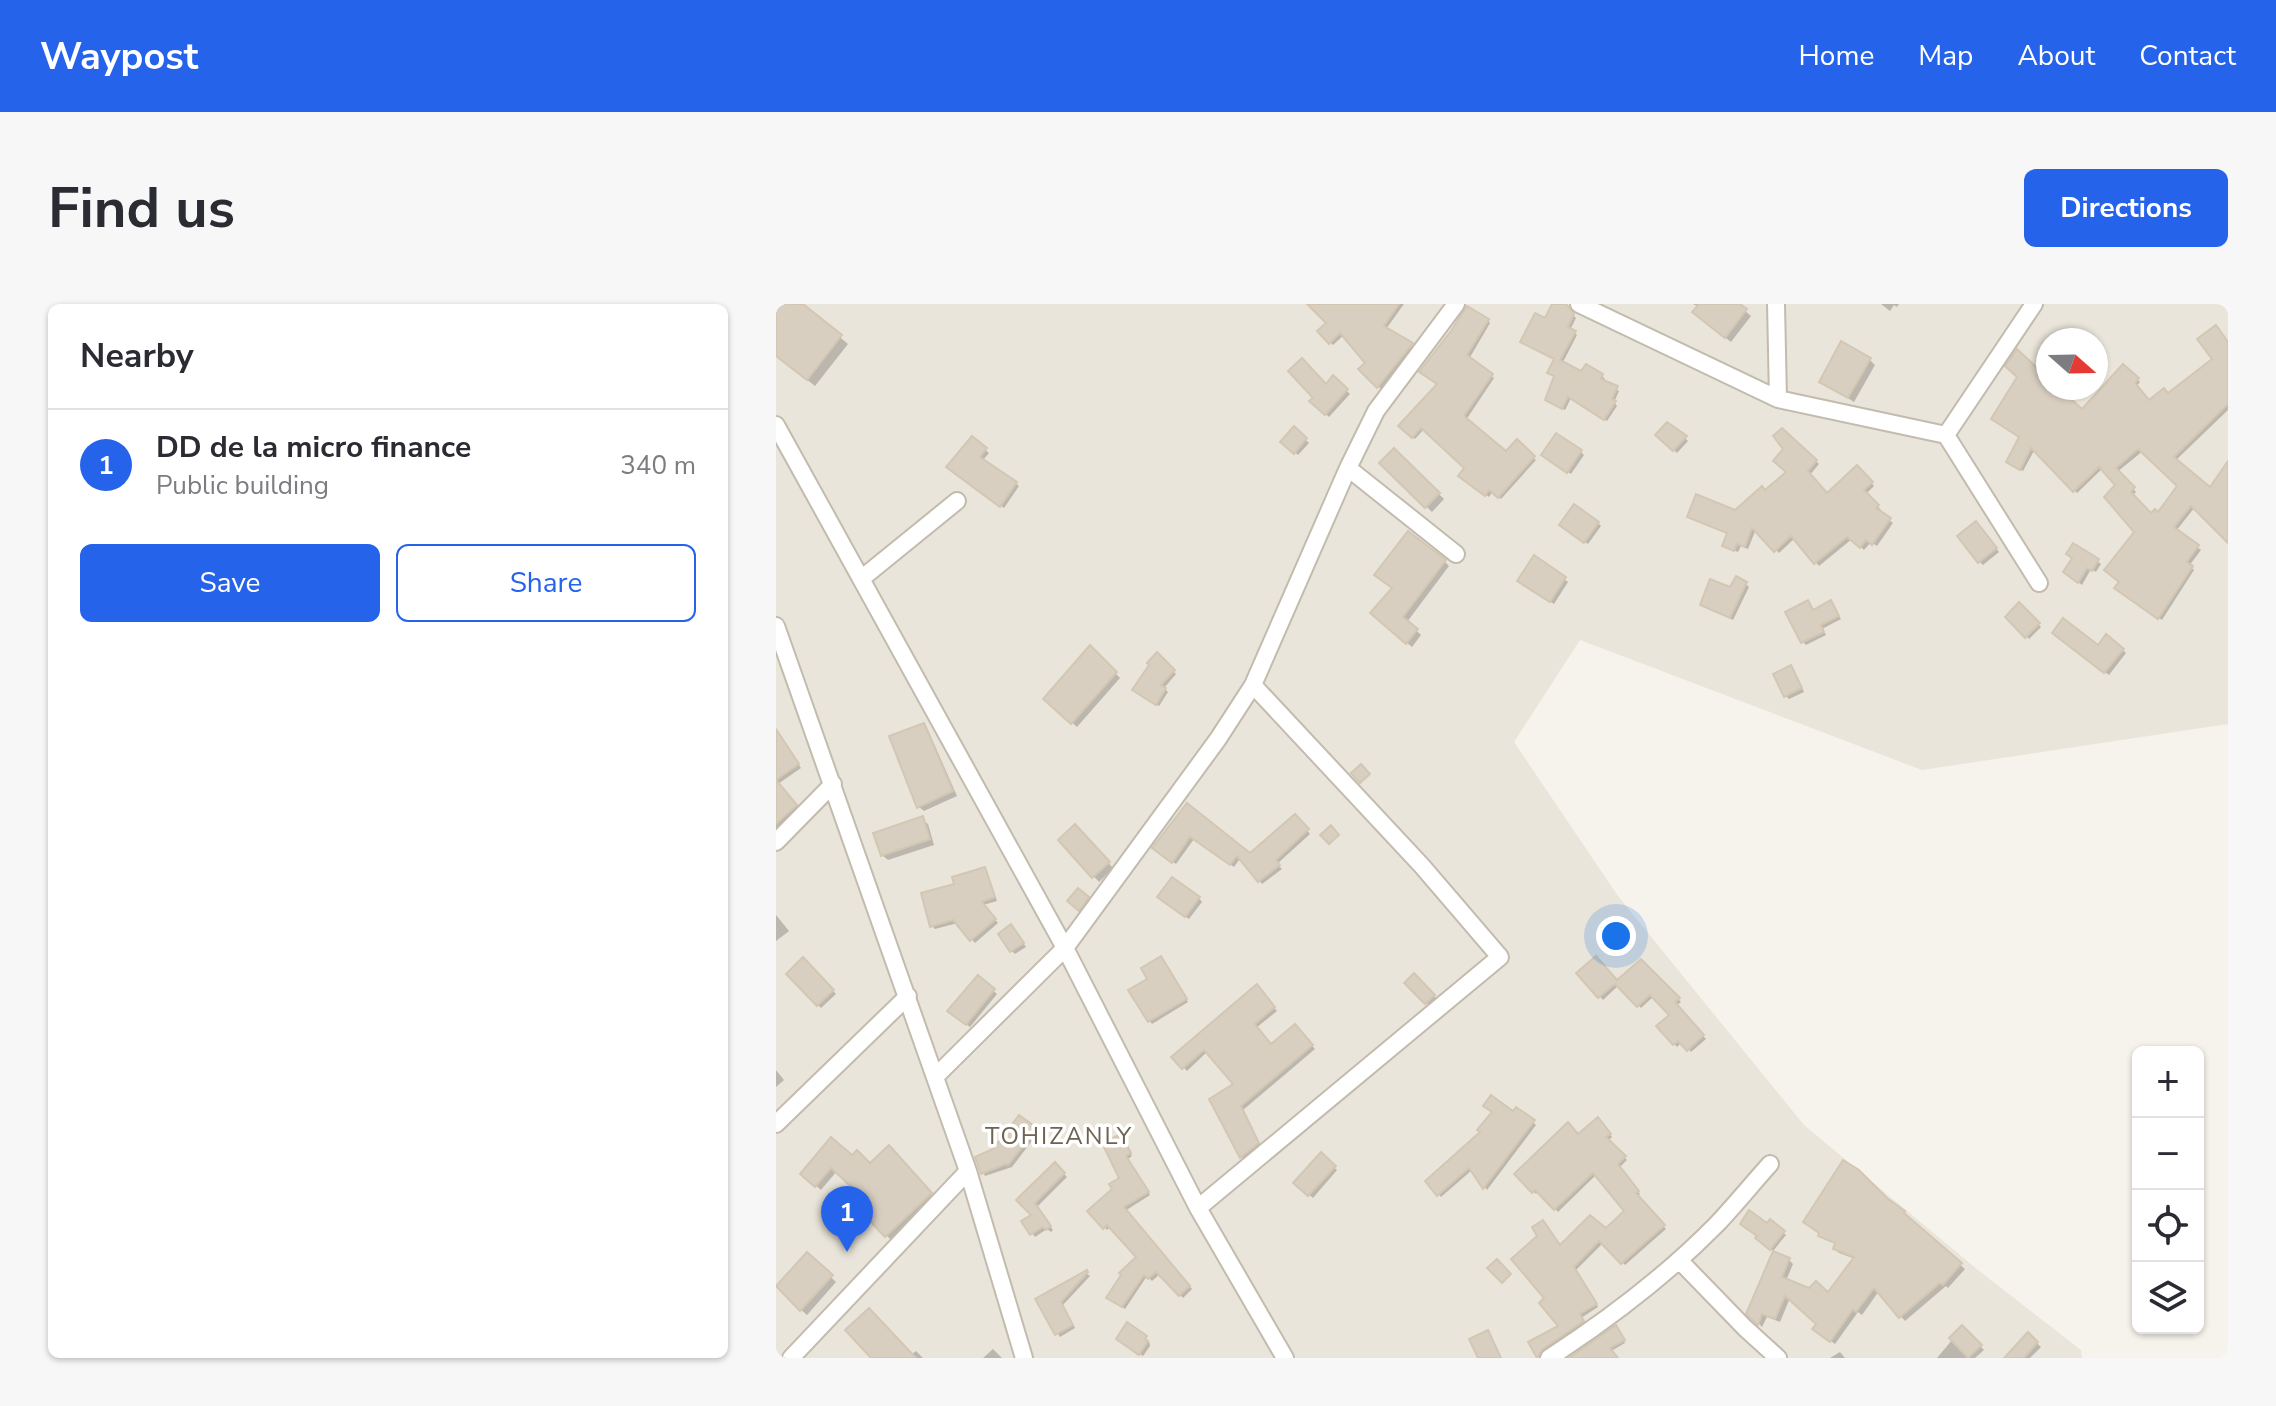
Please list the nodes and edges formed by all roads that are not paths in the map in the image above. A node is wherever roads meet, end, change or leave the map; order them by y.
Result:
1 (1456, 304) edge
2 (1579, 304) edge
3 (1776, 304) edge
4 (2034, 304) edge
5 (1778, 399) junction
6 (776, 425) edge
7 (1946, 435) junction
8 (1348, 468) junction
9 (957, 501) dead end
10 (1456, 554) dead end
11 (861, 579) junction
12 (2039, 583) dead end
13 (776, 626) edge
14 (1253, 685) junction
15 (833, 784) junction
16 (776, 842) edge
17 (1065, 948) junction
18 (908, 996) junction
19 (935, 1077) junction
20 (776, 1124) edge
21 (1770, 1164) dead end
22 (968, 1171) junction
23 (1198, 1208) junction
24 (1679, 1260) junction
25 (791, 1358) edge
26 (1024, 1358) edge
27 (1285, 1358) edge
28 (1549, 1358) edge
29 (1778, 1358) edge

1 - 8 street
2 - 5 street
3 - 5 street
4 - 7 street
5 - 7 street
6 - 11 street
7 - 12 street
8 - 10 street
8 - 14 street
9 - 11 street
11 - 17 street
13 - 15 street
14 - 17 street
14 - 23 street
15 - 16 street
15 - 18 street
17 - 19 street
17 - 23 street
18 - 19 street
18 - 20 street
19 - 22 street
21 - 24 street
22 - 25 street
22 - 26 street
23 - 27 street
24 - 28 street
24 - 29 street

